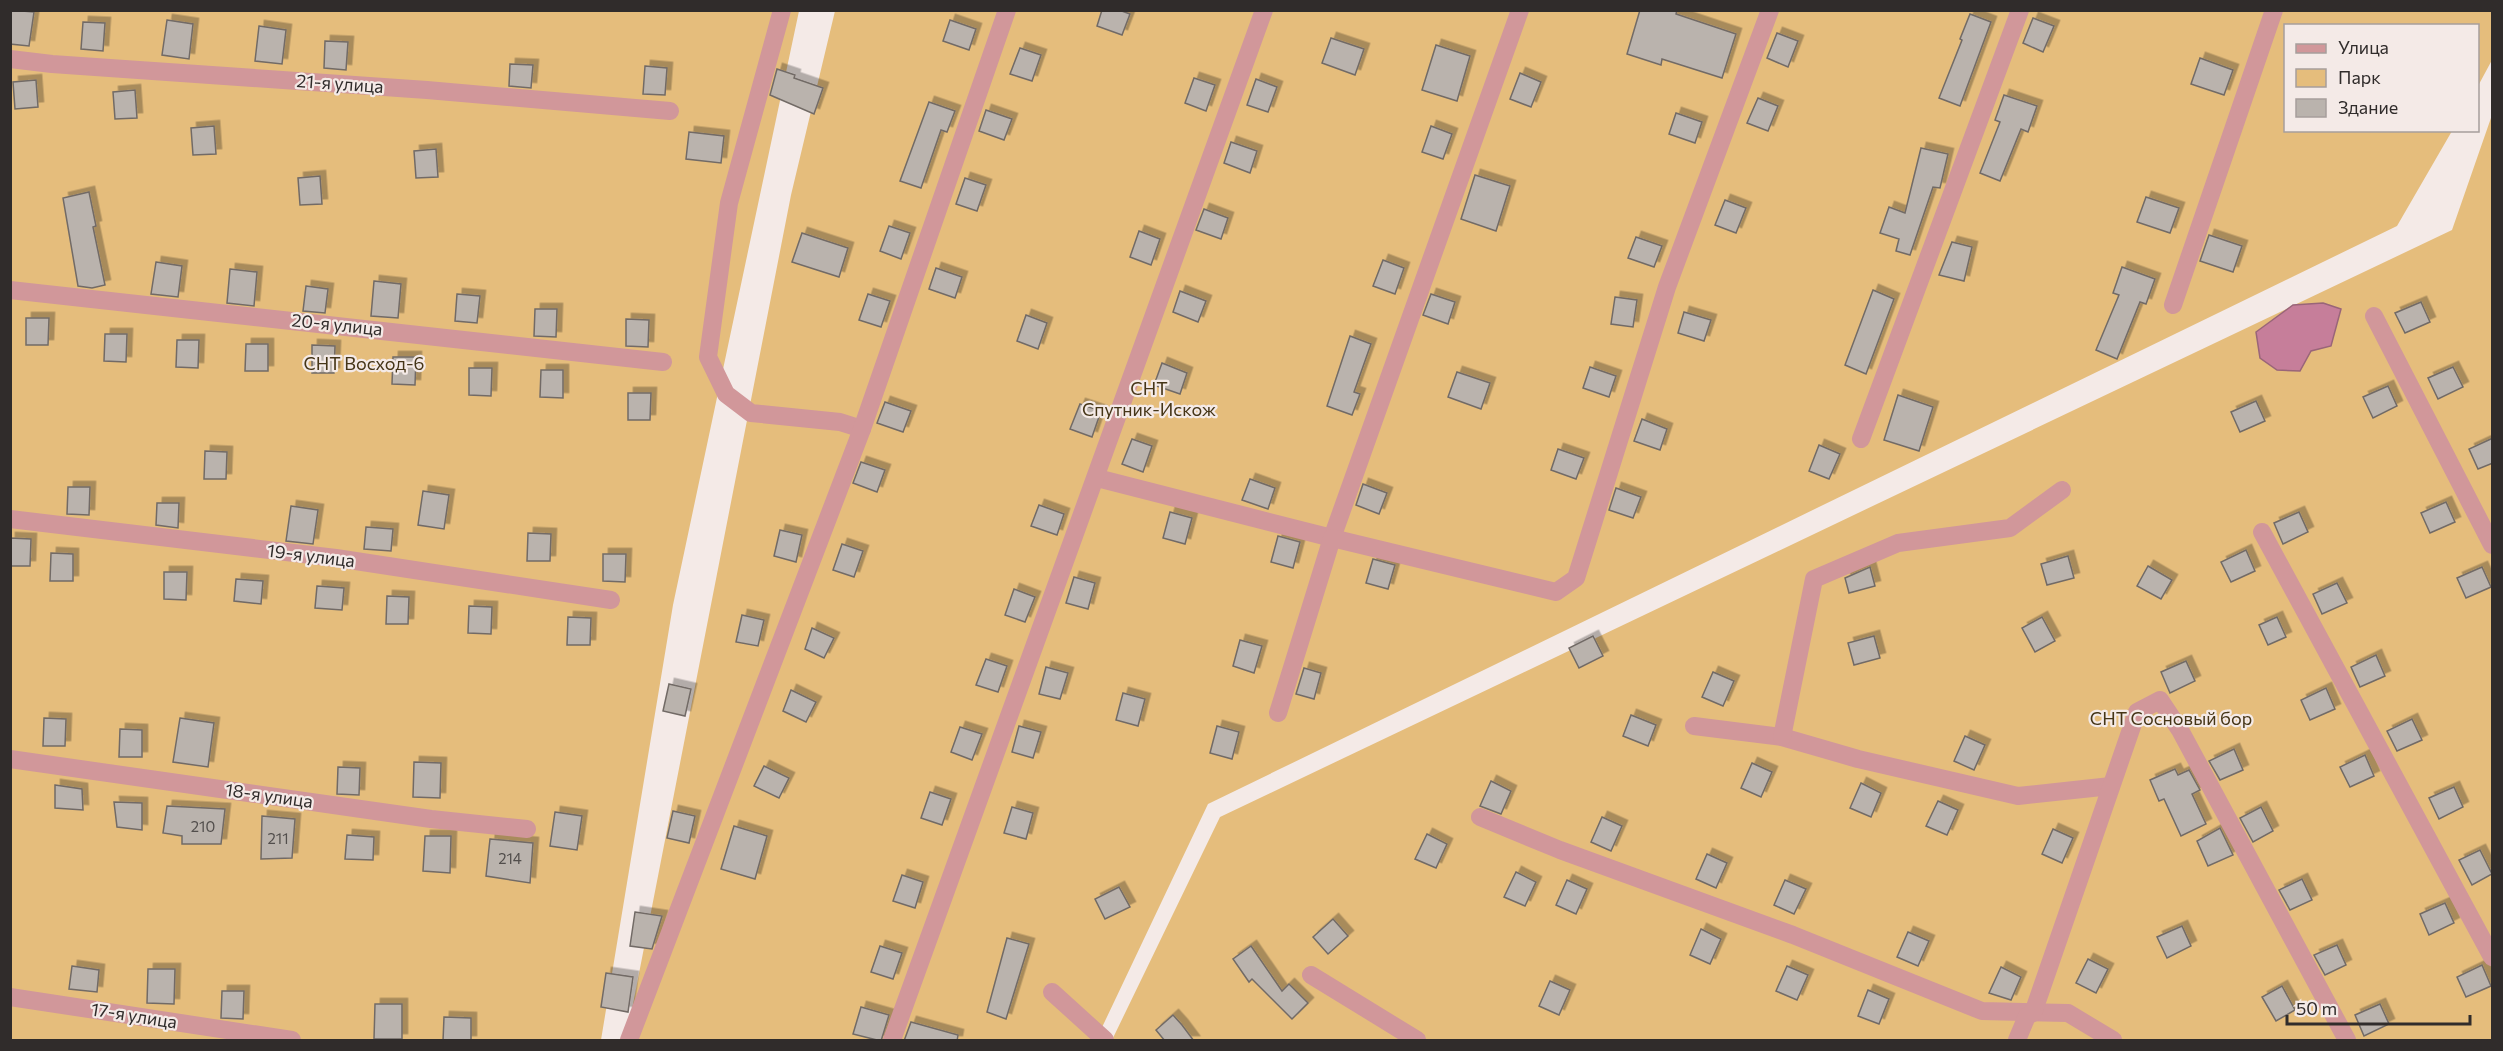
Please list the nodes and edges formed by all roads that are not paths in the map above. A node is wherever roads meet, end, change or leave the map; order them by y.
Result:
1 (782, 10) edge
2 (1008, 10) edge
3 (1264, 10) edge
4 (1520, 10) edge
5 (1770, 10) edge
6 (2020, 10) edge
7 (2274, 10) edge
8 (10, 59) edge
9 (670, 111) dead end
10 (10, 290) edge
11 (2173, 305) dead end
12 (2374, 315) dead end
13 (663, 362) dead end
14 (862, 429) junction
15 (1861, 439) dead end
16 (1097, 478) junction
17 (2062, 490) dead end
18 (10, 519) edge
19 (2262, 532) dead end
20 (1332, 538) junction
21 (2493, 545) edge
22 (611, 600) dead end
23 (1278, 713) dead end
24 (1694, 726) dead end
25 (1782, 737) junction
26 (10, 759) edge
27 (2111, 786) junction
28 (1480, 817) dead end
29 (527, 829) dead end
30 (2493, 957) edge
31 (1311, 975) dead end
32 (1052, 992) dead end
33 (10, 998) edge
34 (2033, 1013) junction
35 (292, 1041) edge
36 (628, 1041) edge
37 (892, 1041) edge
38 (1105, 1041) edge
39 (1417, 1041) edge
40 (2017, 1041) edge
41 (2113, 1041) edge
42 (2347, 1041) edge

1 - 14 street
2 - 14 street
3 - 16 street
4 - 20 street
5 - 20 street
6 - 15 street
7 - 11 street
8 - 9 street, 21-я улица
10 - 13 street, 20-я улица
12 - 21 street
14 - 36 street
16 - 20 street
16 - 37 street
17 - 25 street
18 - 22 street, 19-я улица
19 - 30 street
20 - 23 street
24 - 25 street
25 - 27 street
26 - 29 street, 18-я улица
27 - 34 street
27 - 42 street
28 - 34 street
31 - 39 street
32 - 38 street
33 - 35 street, 17-я улица
34 - 40 street
34 - 41 street

